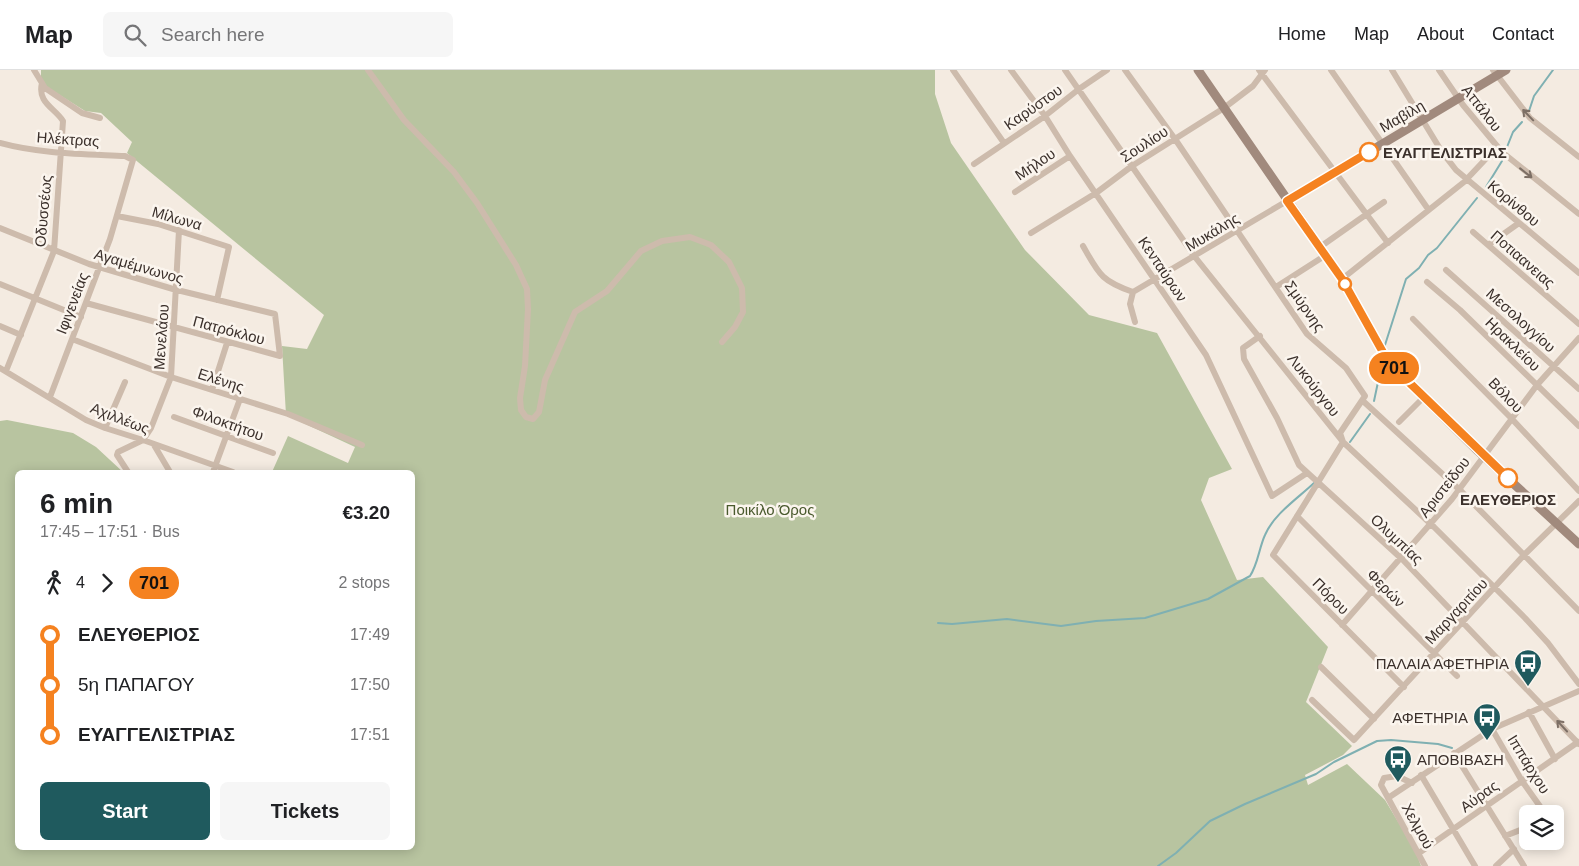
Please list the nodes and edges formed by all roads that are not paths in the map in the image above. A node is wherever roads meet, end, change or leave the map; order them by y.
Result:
1 (34, 70) edge
2 (368, 70) edge
3 (952, 70) edge
4 (1011, 70) edge
5 (1065, 70) edge
6 (1107, 70) edge
7 (1125, 70) edge
8 (1198, 70) edge
9 (1331, 70) edge
10 (1392, 70) edge
11 (1439, 70) edge
12 (1506, 70) edge
13 (1262, 72) edge
14 (1495, 72) edge
15 (42, 83) junction
16 (1079, 89) junction
17 (1458, 99) junction
18 (1224, 108) junction
19 (1045, 116) junction
20 (100, 118) dead end
21 (1422, 120) junction
22 (1175, 139) junction
23 (0, 143) edge
24 (1004, 143) junction
25 (1381, 144) junction
26 (1497, 147) junction
27 (60, 152) junction
28 (1070, 156) junction
29 (1579, 157) edge
30 (133, 160) joint
31 (974, 164) dead end
32 (1132, 166) junction
33 (1335, 172) junction
34 (1467, 180) junction
35 (1015, 192) dead end
36 (1096, 193) junction
37 (1287, 201) junction
38 (1384, 202) dead end
39 (1428, 209) junction
40 (1366, 214) junction
41 (1579, 214) edge
42 (117, 216) junction
43 (1519, 223) junction
44 (0, 228) edge
45 (179, 230) junction
46 (1238, 231) junction
47 (1473, 232) dead end
48 (1030, 233) dead end
49 (1388, 242) junction
50 (1488, 245) junction
51 (1083, 246) dead end
52 (1320, 247) junction
53 (54, 251) junction
54 (1326, 255) junction
55 (1195, 256) junction
56 (100, 267) junction
57 (1446, 270) dead end
58 (1579, 273) edge
59 (1342, 279) junction
60 (1155, 280) junction
61 (1427, 282) dead end
62 (0, 284) edge
63 (1276, 287) junction
64 (177, 290) junction
65 (1133, 292) junction
66 (36, 299) junction
67 (217, 300) junction
68 (86, 303) junction
69 (80, 317) junction
70 (1413, 318) dead end
71 (1135, 322) dead end
72 (1579, 324) edge
73 (0, 326) edge
74 (173, 327) junction
75 (21, 335) junction
76 (1260, 336) junction
77 (1579, 338) edge
78 (72, 339) junction
79 (722, 342) dead end
80 (227, 343) junction
81 (280, 356) joint
82 (1554, 366) junction
83 (3, 370) edge
84 (171, 377) junction
85 (125, 382) dead end
86 (1537, 384) junction
87 (212, 390) junction
88 (1579, 390) edge
89 (50, 397) junction
90 (1424, 397) junction
91 (240, 399) junction
92 (1363, 400) junction
93 (174, 417) dead end
94 (1512, 419) junction
95 (1399, 422) dead end
96 (1579, 426) edge
97 (105, 428) junction
98 (226, 435) junction
99 (143, 440) junction
100 (1343, 442) junction
101 (154, 445) junction
102 (362, 445) dead end
103 (273, 453) dead end
104 (1484, 456) junction
105 (214, 469) edge
106 (127, 470) edge
107 (169, 470) edge
108 (1308, 472) junction
109 (1318, 483) junction
110 (1459, 490) junction
111 (1579, 491) edge
112 (1579, 501) edge
113 (1297, 516) junction
114 (1555, 523) junction
115 (1431, 525) junction
116 (1579, 544) edge
117 (1524, 556) junction
118 (1401, 558) junction
119 (1494, 587) junction
120 (1372, 592) junction
121 (1579, 611) edge
122 (1463, 621) junction
123 (1342, 625) junction
124 (1434, 653) junction
125 (1321, 667) dead end
126 (1457, 676) dead end
127 (1579, 684) edge
128 (1404, 687) junction
129 (1579, 692) edge
130 (1312, 700) dead end
131 (1545, 708) junction
132 (1529, 712) junction
133 (1374, 719) junction
134 (1492, 729) junction
135 (1578, 743) edge
136 (1454, 753) junction
137 (1556, 759) junction
138 (1421, 775) junction
139 (1522, 781) junction
140 (1412, 782) junction
141 (1388, 798) junction
142 (1538, 805) edge
143 (1487, 806) junction
144 (1454, 830) junction
145 (1519, 831) edge
146 (1505, 836) junction
147 (1514, 849) junction
148 (1419, 853) junction
149 (1425, 866) edge
150 (1475, 866) edge
151 (1496, 866) edge
152 (1524, 866) edge

1 - 15 street
2 - 79 street
3 - 24 street
4 - 19 street, Κενταύρων
5 - 16 street, Λυκούργου
6 - 16 street, Καρύστου
7 - 22 street, Σμύρνης
8 - 18 street
9 - 25 street
10 - 21 street, Κορίνθου
11 - 17 street, Αττάλου
12 - 14 street, Μαβίλη
13 - 18 street, Σουλίου
13 - 33 street
14 - 17 street, Μαβίλη
29 -> 14 street
15 - 20 street
15 - 27 street, Οδυσσέως
16 - 19 street, Καρύστου
16 - 32 street, Λυκούργου
17 - 21 street, Μαβίλη
17 - 26 street, Αττάλου
18 - 22 street, Σουλίου
18 - 37 street
19 - 24 street, Καρύστου
19 - 28 street, Κενταύρων
21 - 25 street, Μαβίλη
21 - 34 street, Κορίνθου
22 - 32 street, Σουλίου
22 - 46 street, Σμύρνης
23 - 27 street, Ηλέκτρας
24 - 31 street, Καρύστου
25 - 33 street, Μαβίλη
25 - 39 street
26 - 34 street
26 -> 41 street, Αττάλου
27 - 30 street, Ηλέκτρας
27 - 53 street, Οδυσσέως
28 - 35 street, Μήλου
28 - 36 street, Κενταύρων
30 - 42 street, Ιφιγενείας
32 - 36 street, Σουλίου
32 - 55 street, Λυκούργου
33 - 37 street, Μαβίλη
33 - 40 street
34 - 39 street
34 - 43 street, Κορίνθου
36 - 48 street, Σουλίου
36 - 60 street, Κενταύρων
37 - 46 street, Μυκάλης
37 - 52 street
38 - 40 street
39 - 49 street
40 - 49 street
40 - 52 street
42 - 45 street, Μίλωνα
42 - 56 street, Ιφιγενείας
43 - 50 street
43 - 58 street, Κορίνθου
44 - 53 street, Αγαμέμνωνος
45 - 64 street, Μενελάου
45 - 67 street, Μίλωνα
46 - 55 street, Μυκάλης
46 - 63 street, Σμύρνης
47 - 50 street, Ποτιαανειας
49 - 59 street
50 - 72 street, Ποτιαανειας
51 - 65 street
52 - 54 street
53 - 56 street, Αγαμέμνωνος
53 - 66 street, Οδυσσέως
54 - 59 street
54 - 63 street
55 - 60 street, Μυκάλης
55 - 76 street, Λυκούργου
56 - 64 street, Αγαμέμνωνος
56 - 68 street, Ιφιγενείας
57 - 82 street, Μεσολογγίου
59 - 90 street
60 - 65 street, Μυκάλης
60 - 108 street, Κενταύρων
61 - 86 street, Ηρακλείου
62 - 66 street
63 - 92 street, Σμύρνης
64 - 67 street, Αγαμέμνωνος
64 - 74 street, Μενελάου
65 - 71 street
66 - 69 street
66 - 75 street, Οδυσσέως
67 - 81 street, Αγαμέμνωνος
68 - 69 street, Ιφιγενείας
68 - 74 street, Πατρόκλου
69 - 78 street, Ιφιγενείας
70 - 94 street, Βόλου
73 - 75 street
74 - 80 street, Πατρόκλου
74 - 84 street, Μενελάου
75 - 83 street, Οδυσσέως
76 - 100 street, Λυκούργου
76 - 108 street, Ολυμπίας
77 - 82 street, Αριστείδου
78 - 84 street, Ελένης
78 - 89 street, Ιφιγενείας
80 - 81 street, Πατρόκλου
80 - 87 street
82 - 86 street, Αριστείδου
82 - 88 street, Μεσολογγίου
83 - 89 street, Αχιλλέως
84 - 87 street, Ελένης
84 - 99 street, Μενελάου
85 - 97 street
86 - 94 street, Αριστείδου
86 - 96 street, Ηρακλείου
87 - 91 street, Ελένης
89 - 97 street, Αχιλλέως
90 - 95 street
90 - 104 street
91 - 98 street
91 - 102 street, Ελένης
92 - 100 street
92 - 110 street, Σμύρνης
93 - 98 street, Φιλοκτήτου
94 - 104 street, Αριστείδου
94 - 111 street, Βόλου
97 - 99 street, Αχιλλέως
98 - 103 street, Φιλοκτήτου
98 - 105 street
99 - 101 street, Αχιλλέως
99 - 106 street
100 - 109 street
100 - 115 street, Λυκούργου
101 - 105 street, Αχιλλέως
101 - 107 street
104 - 110 street, Αριστείδου
104 - 114 street
108 - 109 street, Ολυμπίας
109 - 113 street
109 - 118 street, Ολυμπίας
110 - 115 street, Αριστείδου
110 - 117 street, Σμύρνης
112 - 114 street, Μαργαριτίου
113 - 120 street, Φερών
113 - 123 street, Πόρου
114 - 116 street
114 - 117 street, Μαργαριτίου
115 - 118 street, Αριστείδου
115 - 119 street, Λυκούργου
117 - 119 street, Μαργαριτίου
117 - 121 street, Σμύρνης
118 - 120 street, Αριστείδου
118 - 122 street, Ολυμπίας
119 - 122 street, Μαργαριτίου
119 - 127 street, Λυκούργου
120 - 123 street, Αριστείδου
120 - 124 street, Φερών
122 - 124 street, Μαργαριτίου
122 - 131 street, Ολυμπίας
123 - 128 street, Πόρου
124 - 126 street, Φερών
124 - 128 street, Μαργαριτίου
125 - 133 street
128 - 133 street, Μαργαριτίου
129 - 131 street
130 - 133 street, Μαργαριτίου
131 - 132 street
135 -> 131 street, Ολυμπίας
132 - 134 street
132 - 137 street
134 - 136 street
134 - 139 street, Ιππάρχου
135 - 137 street, Αύρας
136 - 138 street
136 - 143 street
137 - 139 street, Αύρας
138 - 140 street
138 - 144 street
139 - 142 street, Ιππάρχου
139 - 143 street, Αύρας
140 - 141 street
140 - 141 street
141 - 148 street, Χελμού
143 - 144 street, Αύρας
143 - 146 street
144 - 148 street, Αύρας
144 - 150 street
145 - 146 street
146 - 147 street
147 - 151 street
147 - 152 street
148 - 149 street, Χελμού

